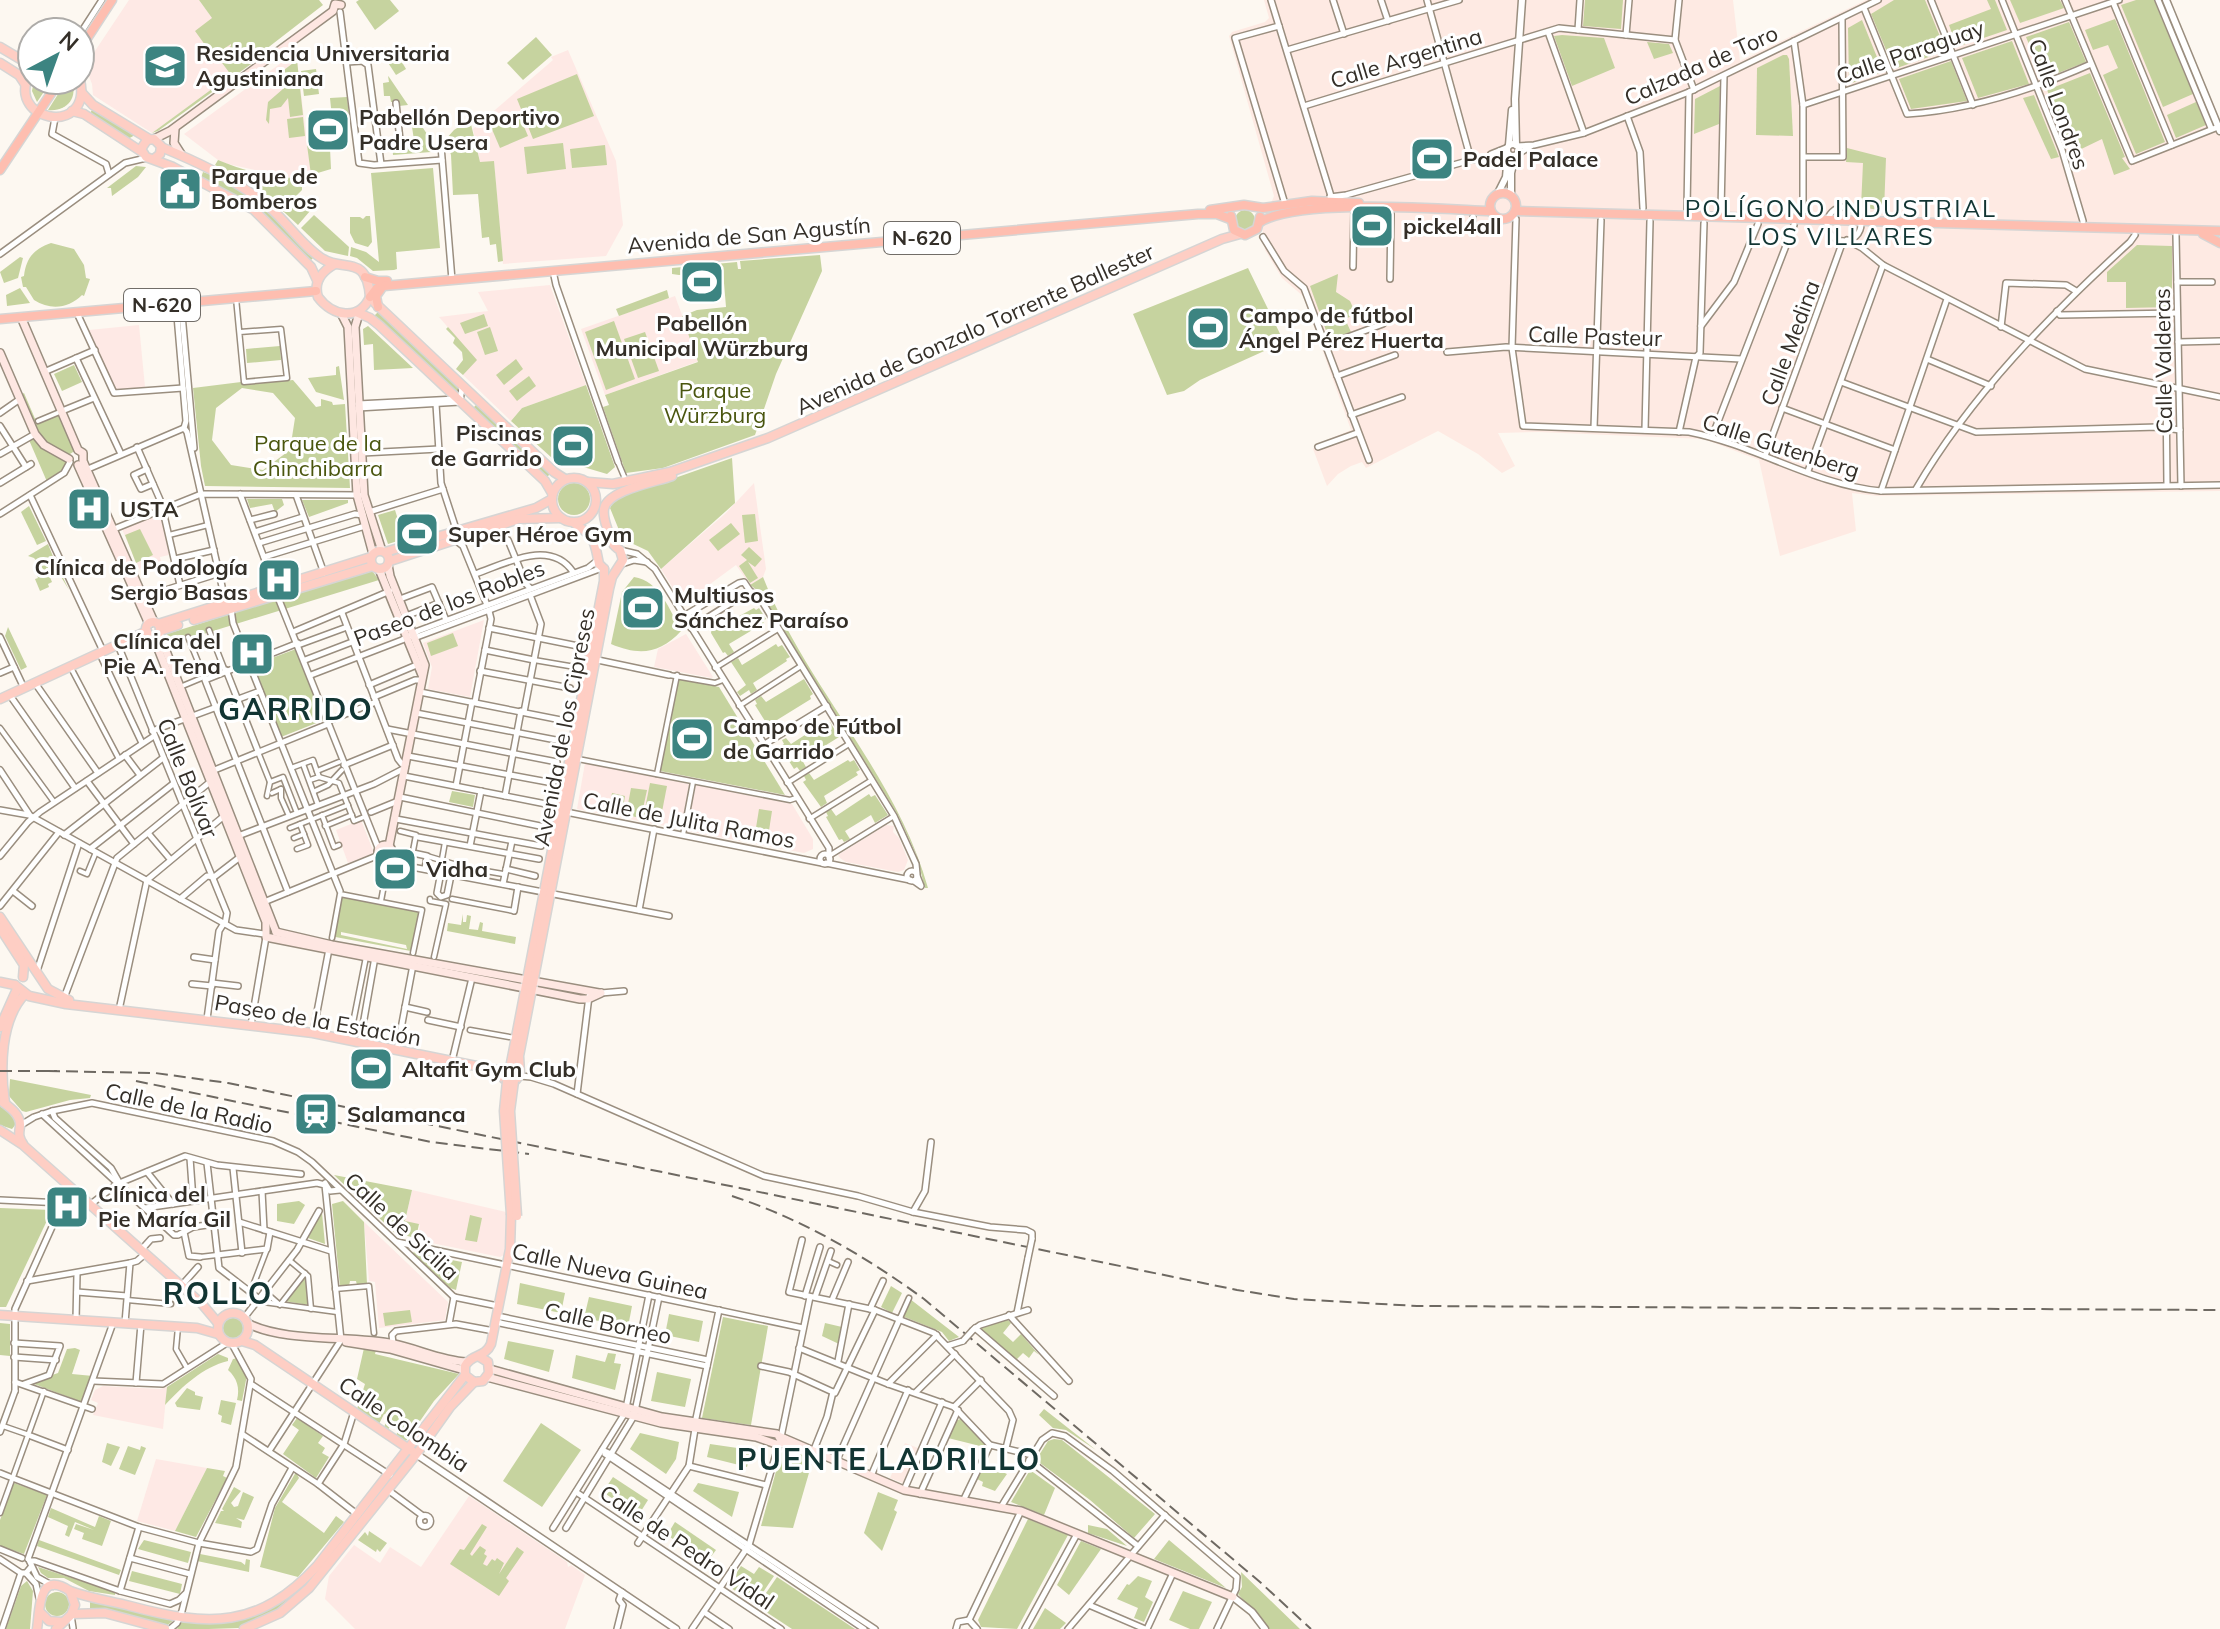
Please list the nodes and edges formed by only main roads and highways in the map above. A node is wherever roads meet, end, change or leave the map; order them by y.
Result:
1 (112, 0) edge
2 (340, 7) edge
3 (96, 24) edge
4 (26, 96) edge
5 (49, 96) edge
6 (80, 96) edge
7 (85, 96) edge
8 (72, 111) junction
9 (38, 113) junction
10 (173, 129) junction
11 (156, 143) junction
12 (148, 156) junction
13 (192, 162) junction
14 (0, 170) edge
15 (1238, 207) junction
16 (1254, 208) junction
17 (1417, 209) junction
18 (1490, 211) junction
19 (1198, 214) junction
20 (1515, 215) junction
21 (1231, 223) junction
22 (1260, 223) junction
23 (2220, 231) edge
24 (2198, 232) junction
25 (1240, 234) junction
26 (1222, 239) junction
27 (2220, 243) edge
28 (335, 264) junction
29 (365, 277) junction
30 (317, 280) junction
31 (450, 280) junction
32 (384, 286) junction
33 (316, 291) junction
34 (370, 297) junction
35 (378, 307) junction
36 (358, 312) junction
37 (342, 315) junction
38 (21, 317) junction
39 (370, 318) junction
40 (0, 319) edge
41 (355, 325) junction
42 (0, 353) edge
43 (356, 406) junction
44 (78, 450) junction
45 (77, 463) junction
46 (695, 464) junction
47 (681, 472) junction
48 (565, 479) junction
49 (588, 482) junction
50 (360, 495) junction
51 (552, 496) junction
52 (596, 506) junction
53 (366, 513) junction
54 (561, 518) junction
55 (573, 522) junction
56 (460, 535) junction
57 (609, 536) junction
58 (616, 548) junction
59 (380, 559) junction
60 (601, 562) junction
61 (619, 567) junction
62 (276, 591) junction
63 (397, 601) junction
64 (154, 629) junction
65 (411, 637) junction
66 (592, 659) junction
67 (0, 699) edge
68 (188, 717) junction
69 (580, 722) junction
70 (210, 771) junction
71 (563, 810) junction
72 (236, 837) junction
73 (384, 857) road end
74 (262, 903) junction
75 (0, 917) edge
76 (0, 928) edge
77 (412, 959) junction
78 (23, 977) junction
79 (0, 982) edge
80 (530, 985) junction
81 (46, 987) junction
82 (19, 989) junction
83 (601, 993) road end
84 (41, 997) junction
85 (81, 1005) junction
86 (0, 1027) edge
87 (515, 1073) junction
88 (2, 1101) edge
89 (19, 1124) junction
90 (4, 1132) edge
91 (23, 1145) junction
92 (510, 1266) junction
93 (0, 1315) edge
94 (217, 1323) junction
95 (241, 1334) junction
96 (345, 1339) junction
97 (486, 1366) junction
98 (465, 1369) junction
99 (474, 1382) junction
100 (413, 1452) junction
101 (362, 1516) junction
102 (70, 1591) junction
103 (1233, 1597) road end
104 (40, 1612) junction
105 (65, 1620) edge
106 (37, 1629) edge
107 (167, 1629) edge
108 (244, 1629) edge

1 - 3 highway
2 - 10 main road
4 - 9 main road
5 - 9 highway
6 - 8 main road
7 - 11 main road
8 - 9 main road
8 - 12 main road
9 - 14 highway
10 - 11 main road
10 - 13 main road
11 - 12 main road
11 - 12 main road
11 - 13 main road
12 - 30 main road
13 - 28 main road
15 - 16 highway, N-620
15 - 19 highway, Avenida de San Agustín / N-620
15 - 21 highway
16 - 17 highway
16 - 22 highway
17 - 18 highway
17 - 22 highway
18 - 20 highway
18 - 20 highway
19 - 21 highway, Avenida de San Agustín / N-620
19 - 31 highway, Avenida de San Agustín / N-620
20 - 24 highway
21 - 25 highway
21 - 26 main road, Avenida de Gonzalo Torrente Ballester
22 - 25 highway
23 - 24 highway
24 - 27 highway
25 - 26 main road, Avenida de Gonzalo Torrente Ballester
26 - 46 main road, Avenida de Gonzalo Torrente Ballester
28 - 29 main road
28 - 30 main road
29 - 31 highway, Avenida de San Agustín / N-620
29 - 34 main road
30 - 33 main road
31 - 32 highway, Avenida de San Agustín / N-620
32 - 34 highway
32 - 35 highway
33 - 37 main road
33 - 38 highway, N-620
34 - 35 main road
34 - 36 main road
35 - 48 main road
36 - 37 main road
36 - 39 main road
36 - 41 main road
37 - 43 main road
38 - 40 highway, N-620
38 - 44 main road
39 - 41 main road
39 - 51 main road
41 - 43 main road
42 - 45 main road
43 - 50 main road
43 - 50 main road
44 - 45 main road
44 - 45 main road
45 - 64 main road
45 - 64 main road
46 - 47 main road, Avenida de Gonzalo Torrente Ballester
46 - 49 main road, Avenida de Gonzalo Torrente Ballester
47 - 52 main road, Avenida de Gonzalo Torrente Ballester
47 - 57 main road
48 - 49 main road
48 - 51 main road
49 - 52 main road
50 - 53 main road
51 - 54 main road
51 - 56 main road
52 - 55 main road
52 - 57 main road
53 - 59 main road
53 - 59 main road
54 - 55 main road
54 - 56 main road
55 - 60 main road
56 - 59 main road
57 - 58 main road
58 - 60 main road
58 - 61 main road
59 - 62 main road
59 - 62 main road
59 - 63 main road
59 - 63 main road
60 - 61 main road
60 - 66 main road, Avenida de los Cipreses
61 - 66 main road, Avenida de los Cipreses
62 - 64 main road
63 - 65 main road
63 - 65 main road
64 - 67 main road
64 - 68 main road
64 - 68 main road
65 - 73 main road
66 - 69 main road, Avenida de los Cipreses
68 - 70 main road
69 - 71 main road, Avenida de los Cipreses
69 - 71 main road, Avenida de los Cipreses
70 - 72 main road
70 - 72 main road
71 - 80 main road, Avenida de los Cipreses
72 - 74 main road
72 - 74 main road
74 - 77 main road
75 - 81 main road
76 - 78 main road
77 - 80 main road
77 - 80 main road
78 - 81 main road, Paseo de la Estación
78 - 82 main road
79 - 82 main road
80 - 83 main road
80 - 87 main road, Avenida de los Cipreses
80 - 87 main road, Avenida de los Cipreses
81 - 84 main road
81 - 85 main road, Paseo de la Estación
82 - 84 main road, Paseo de la Estación
82 - 86 main road
82 - 88 main road
84 - 85 main road, Paseo de la Estación
85 - 87 main road, Paseo de la Estación
87 - 92 main road, bridge
88 - 89 main road
89 - 90 main road
89 - 91 main road
90 - 91 main road
91 - 94 main road
92 - 97 main road
92 - 97 main road
93 - 94 main road
94 - 95 main road
94 - 95 main road
95 - 96 main road
95 - 100 main road, Calle Colombia
96 - 98 main road
96 - 98 main road
97 - 98 main road
97 - 99 main road
97 - 103 main road
98 - 99 main road
98 - 100 main road
99 - 100 main road
100 - 101 main road
100 - 101 main road
101 - 102 main road
101 - 108 main road
102 - 104 main road
102 - 105 main road
104 - 105 main road
104 - 106 main road
105 - 107 main road

